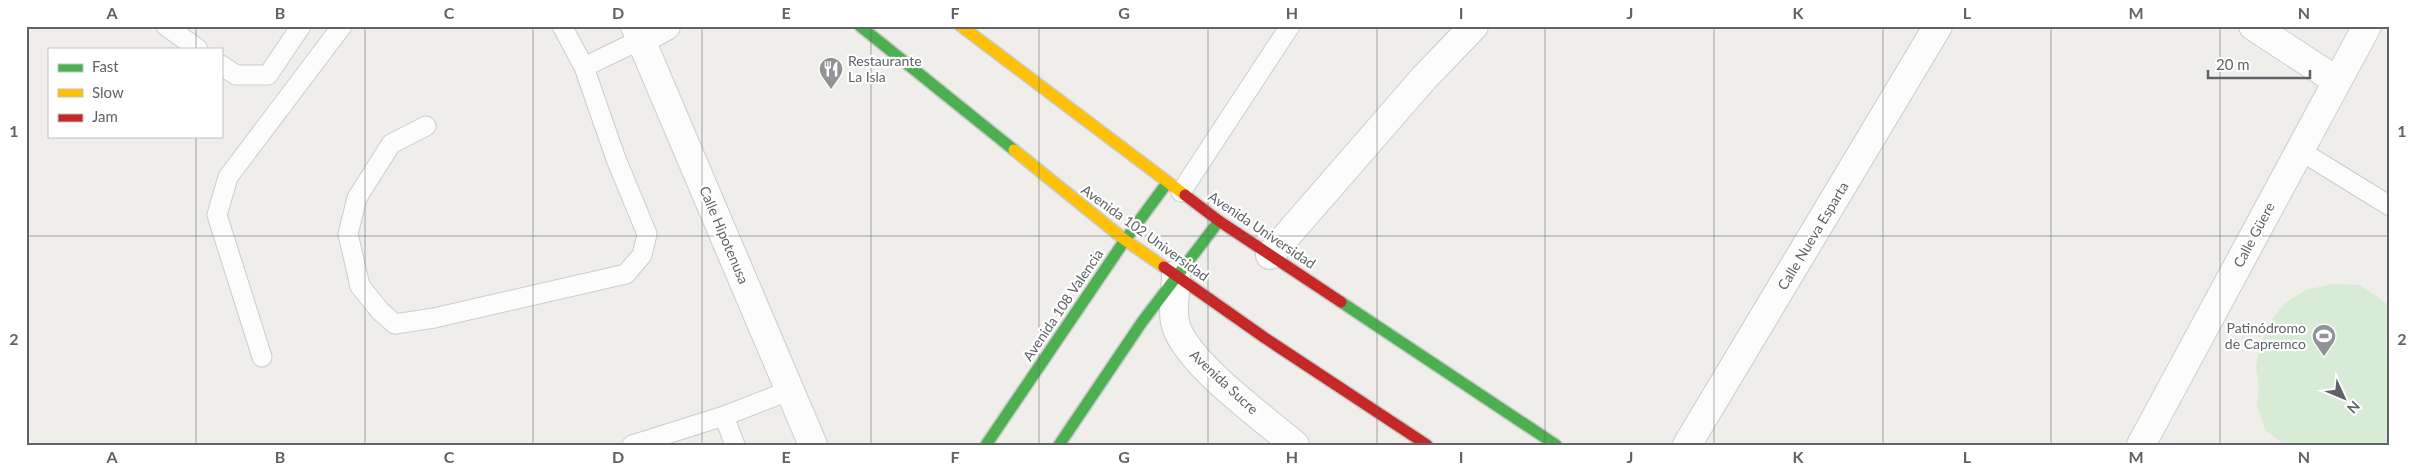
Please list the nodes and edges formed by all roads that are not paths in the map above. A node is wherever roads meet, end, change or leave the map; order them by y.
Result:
1 (166, 26) edge
2 (301, 26) edge
3 (342, 26) edge
4 (562, 26) edge
5 (666, 26) edge
6 (860, 26) edge
7 (961, 26) edge
8 (1290, 26) edge
9 (1474, 26) edge
10 (1938, 26) edge
11 (2253, 26) edge
12 (2368, 26) edge
13 (638, 33) edge
14 (197, 48) edge
15 (222, 65) edge
16 (584, 66) junction
17 (2337, 81) junction
18 (426, 126) dead end
19 (2299, 150) junction
20 (1174, 188) junction
21 (2390, 206) edge
22 (1219, 222) junction
23 (1125, 240) junction
24 (1270, 255) junction
25 (1176, 275) junction
26 (262, 357) dead end
27 (791, 390) junction
28 (724, 416) junction
29 (632, 445) edge
30 (735, 445) edge
31 (813, 445) edge
32 (986, 445) edge
33 (1059, 445) edge
34 (1295, 445) edge
35 (1427, 445) edge
36 (1556, 445) edge
37 (1687, 445) edge
38 (2141, 445) edge

1 - 14 lane
2 - 15 lane
3 - 26 lane
4 - 16 lane
5 - 13 street
6 - 23 main road, Avenida 102 Universidad
7 - 20 main road, Avenida Universidad
8 - 20 lane
9 - 24 street
10 - 37 street, Calle Nueva Esparta
11 - 17 street
12 - 17 street, Calle Güere
13 - 16 lane
13 - 27 street, Calle Hipotenusa
16 - 18 lane
17 - 19 street, Calle Güere
19 - 21 lane
19 - 38 street, Calle Güere
20 - 22 main road, Avenida Universidad
20 - 23 main road, Avenida 108 Valencia
22 - 24 main road, Avenida Universidad
22 - 25 main road
23 - 25 main road, Avenida 102 Universidad
23 - 32 main road, Avenida 108 Valencia
24 - 36 main road, Avenida Universidad
25 - 33 main road
25 - 34 street, Avenida Sucre
25 - 35 main road, Avenida 102 Universidad
27 - 28 lane
27 - 31 street, Calle Hipotenusa
28 - 29 lane
28 - 30 lane

